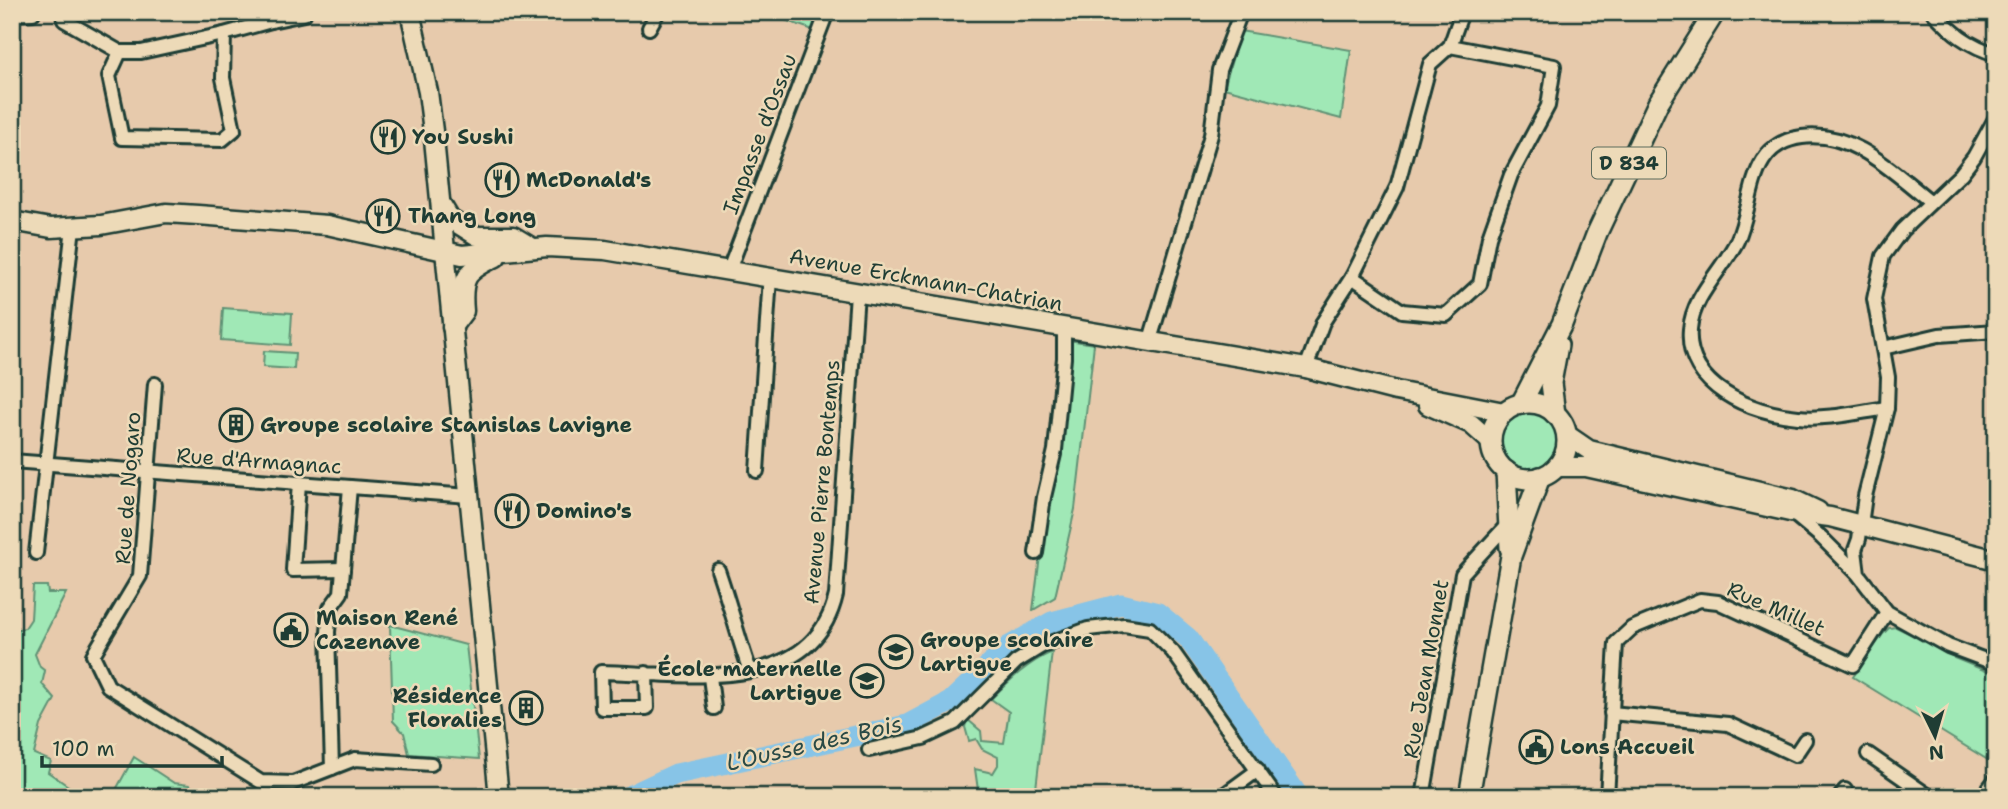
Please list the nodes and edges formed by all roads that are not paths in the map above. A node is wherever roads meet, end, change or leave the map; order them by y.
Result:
1 (410, 12) edge
2 (658, 12) edge
3 (827, 12) edge
4 (1241, 12) edge
5 (1462, 12) edge
6 (1715, 12) edge
7 (1933, 12) edge
8 (33, 13) edge
9 (12, 14) edge
10 (304, 14) dead end
11 (273, 17) edge
12 (64, 20) dead end
13 (649, 28) dead end
14 (224, 34) junction
15 (1450, 46) junction
16 (120, 52) junction
17 (1996, 54) edge
18 (1996, 117) edge
19 (439, 201) junction
20 (1931, 202) junction
21 (12, 221) edge
22 (73, 227) junction
23 (533, 248) junction
24 (512, 250) junction
25 (444, 251) junction
26 (729, 270) junction
27 (770, 277) junction
28 (1352, 278) junction
29 (857, 293) junction
30 (1562, 324) junction
31 (452, 327) junction
32 (1064, 327) junction
33 (1996, 331) edge
34 (1150, 340) junction
35 (1883, 348) junction
36 (1306, 368) junction
37 (155, 384) dead end
38 (1396, 391) junction
39 (1513, 408) junction
40 (1887, 408) junction
41 (1555, 414) junction
42 (1567, 435) junction
43 (1491, 442) junction
44 (12, 461) edge
45 (46, 463) junction
46 (148, 471) junction
47 (757, 471) dead end
48 (1506, 471) junction
49 (1548, 472) junction
50 (299, 483) junction
51 (350, 487) junction
52 (469, 496) junction
53 (1790, 512) junction
54 (1830, 517) junction
55 (1508, 524) junction
56 (1860, 524) junction
57 (36, 553) dead end
58 (1036, 553) dead end
59 (1511, 556) junction
60 (1996, 560) edge
61 (343, 569) junction
62 (719, 570) dead end
63 (1858, 574) junction
64 (1887, 612) junction
65 (1996, 664) edge
66 (750, 671) junction
67 (646, 673) junction
68 (710, 677) junction
69 (714, 708) dead end
70 (1611, 713) junction
71 (1805, 740) dead end
72 (869, 750) dead end
73 (1868, 754) dead end
74 (431, 764) dead end
75 (332, 768) junction
76 (1258, 770) junction
77 (1996, 779) edge
78 (499, 797) edge
79 (1221, 797) edge
80 (1276, 797) edge
81 (1423, 797) edge
82 (1469, 797) edge
83 (1607, 797) edge
84 (1930, 797) edge
85 (1982, 797) edge

1 - 19 street
2 - 13 street
3 - 26 street, Impasse d'Ossau
4 - 34 street
5 - 15 street
6 - 30 main road, D 834
7 - 17 street
8 - 9 street
10 - 11 street
11 - 14 street
12 - 16 street
14 - 16 street
14 - 16 street
15 - 28 street
15 - 28 street
18 - 20 street
19 - 23 street
19 - 25 street
20 - 35 street
20 - 40 street
21 - 22 street, Avenue Erckmann-Chatrian
22 - 25 street, Avenue Erckmann-Chatrian
22 - 45 street
23 - 24 street, Avenue Erckmann-Chatrian
23 - 26 street, Avenue Erckmann-Chatrian
24 - 25 street, Avenue Erckmann-Chatrian
24 - 31 street
25 - 31 street
26 - 27 street, Avenue Erckmann-Chatrian
27 - 29 street, Avenue Erckmann-Chatrian
27 - 47 street
28 - 36 street
29 - 32 street, Avenue Erckmann-Chatrian
29 - 66 street, Avenue Pierre Bontemps
30 - 39 main road, D 834
30 - 41 main road, D 834
31 - 52 street
32 - 34 street, Avenue Erckmann-Chatrian
32 - 58 street
33 - 35 street
34 - 36 street, Avenue Erckmann-Chatrian
35 - 40 street
36 - 38 street, Avenue Erckmann-Chatrian
37 - 46 street, Rue de Nogaro
38 - 39 street, Avenue Erckmann-Chatrian
38 - 43 street, Avenue Erckmann-Chatrian
39 - 41 main road
39 - 43 main road
40 - 56 street
41 - 42 main road
42 - 49 main road
42 - 54 street
43 - 48 main road
44 - 45 street, Rue d'Armagnac
45 - 46 street, Rue d'Armagnac
45 - 57 street
46 - 50 street, Rue d'Armagnac
46 - 75 street, Rue de Nogaro
48 - 49 main road
48 - 55 main road
49 - 53 street
49 - 59 main road
50 - 51 street, Rue d'Armagnac
50 - 61 street
51 - 52 street, Rue d'Armagnac
51 - 61 street
52 - 78 street
53 - 54 street
53 - 63 street
54 - 56 street
55 - 59 main road
55 - 81 street, Rue Jean Monnet
56 - 60 street
56 - 63 street
59 - 82 main road
61 - 75 street
62 - 66 street
63 - 64 street
64 - 65 street
64 - 70 street, Rue Millet
66 - 68 street, Avenue Pierre Bontemps
67 - 67 street, Avenue Pierre Bontemps
67 - 68 street, Avenue Pierre Bontemps
68 - 69 street
70 - 71 street
70 - 83 street, Rue Millet
72 - 76 street
73 - 84 street
74 - 75 street, Rue de Nogaro
76 - 79 street
76 - 80 street
77 - 85 street

